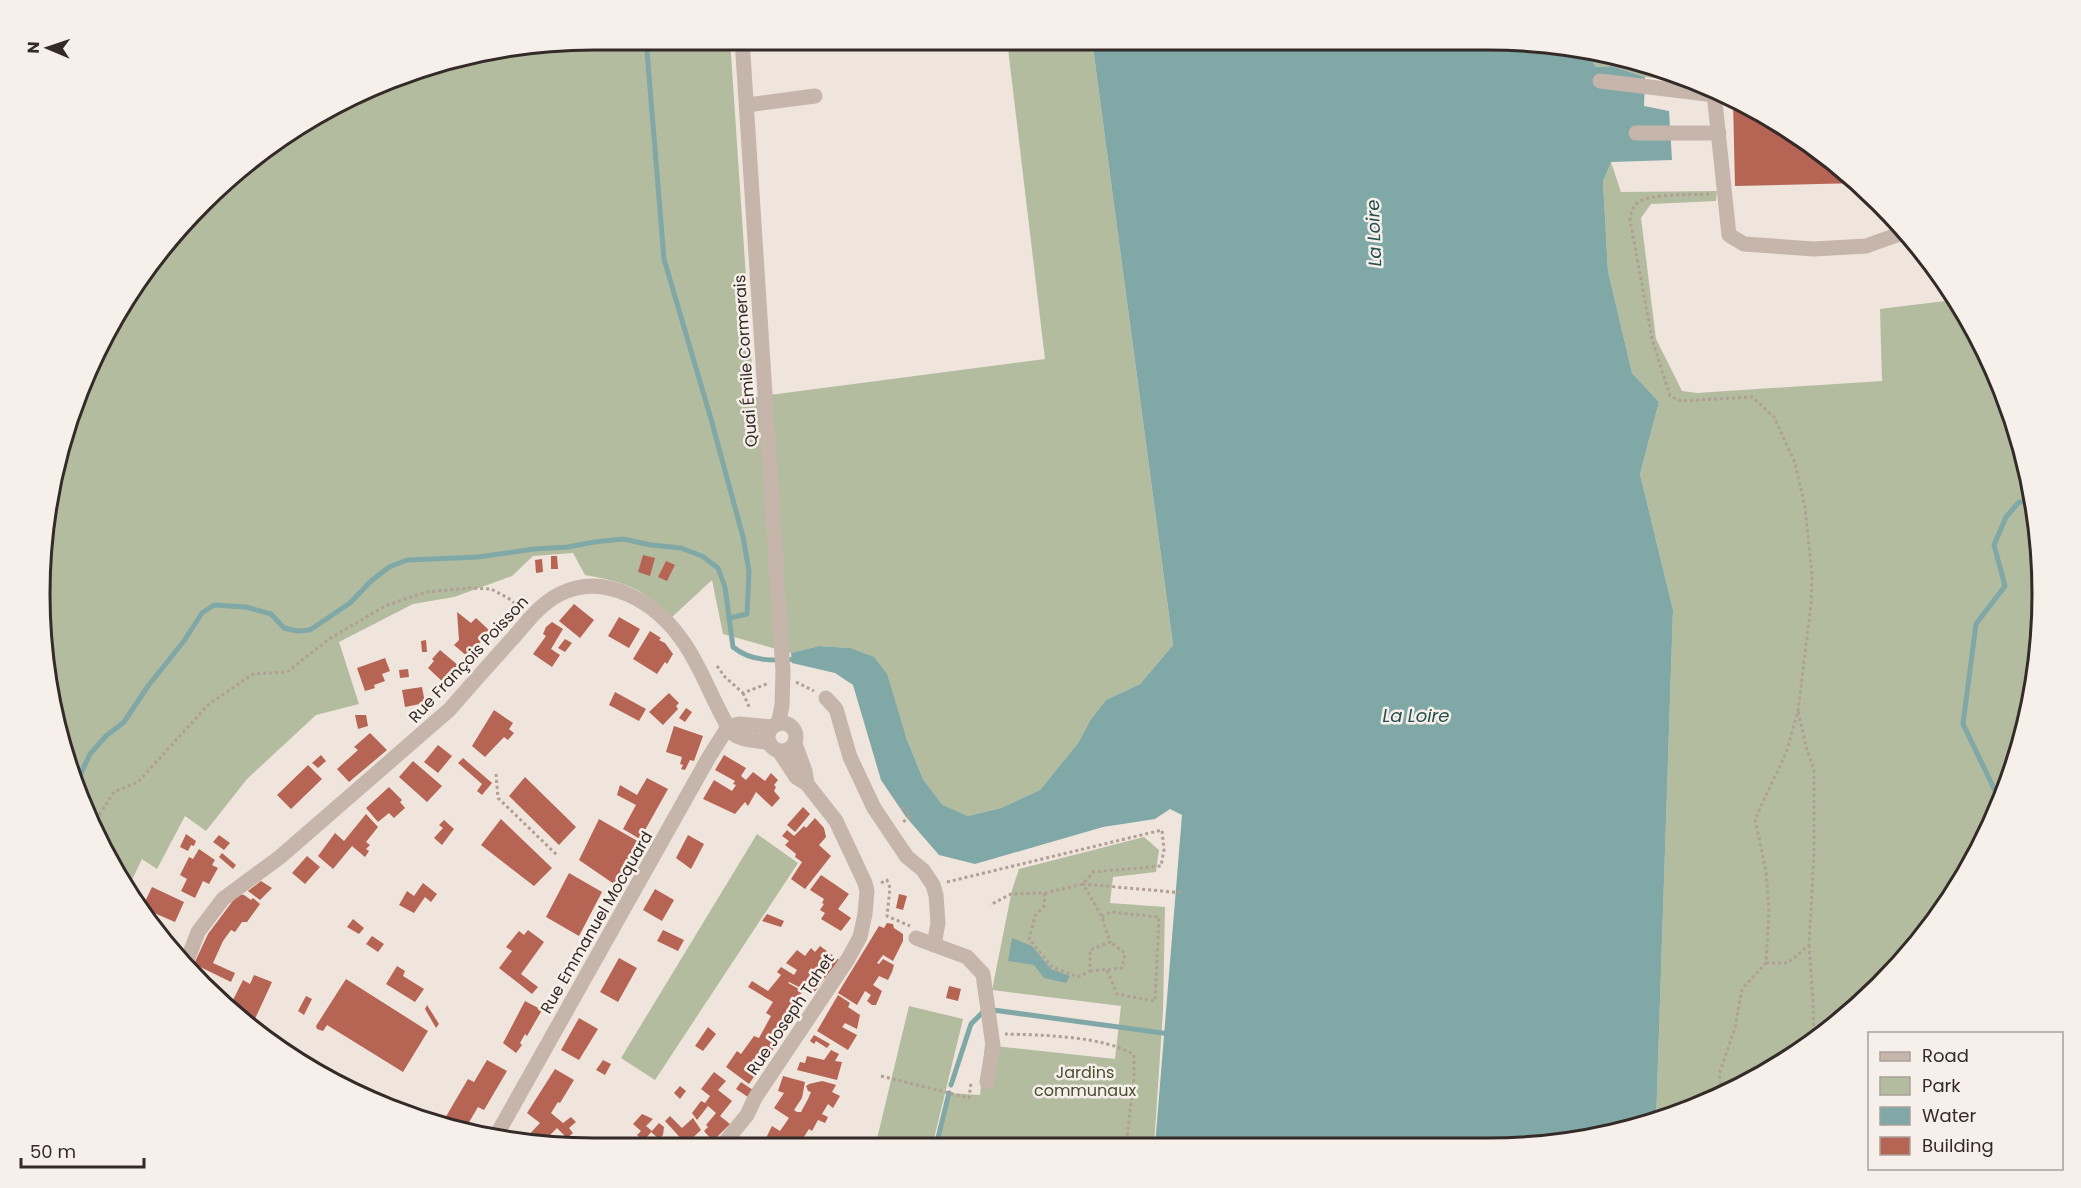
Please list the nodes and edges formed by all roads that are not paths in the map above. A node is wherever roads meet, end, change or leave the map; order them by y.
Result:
1 (743, 50) edge
2 (1600, 81) dead end
3 (1697, 92) edge
4 (815, 96) dead end
5 (1715, 100) edge
6 (747, 105) junction
7 (1636, 133) dead end
8 (1719, 133) junction
9 (1896, 235) edge
10 (826, 698) dead end
11 (781, 726) junction
12 (728, 727) junction
13 (795, 744) junction
14 (774, 747) junction
15 (807, 784) junction
16 (916, 938) dead end
17 (934, 945) junction
18 (189, 957) edge
19 (979, 1080) road end
20 (499, 1130) edge
21 (728, 1138) edge

1 - 6 street, Quai Émile Cormerais
2 - 3 street
4 - 6 street
5 - 8 street
6 - 11 street, Quai Émile Cormerais
7 - 8 street
8 - 9 street
10 - 17 street
11 - 12 street
11 - 13 street
11 - 14 street
12 - 14 street
12 - 18 street, Rue François Poisson
12 - 20 street, Rue Emmanuel Mocquard
13 - 14 street
13 - 15 street
14 - 15 street
15 - 21 street, Rue Joseph Tahet
16 - 17 street
17 - 19 street

